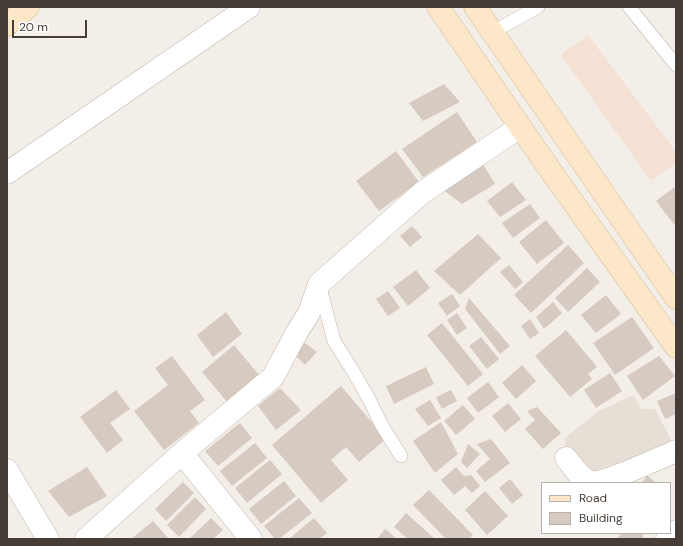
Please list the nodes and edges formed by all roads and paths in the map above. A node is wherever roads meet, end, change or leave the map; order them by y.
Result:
1 (28, 7) edge
2 (249, 7) edge
3 (438, 7) edge
4 (475, 7) edge
5 (538, 7) edge
6 (629, 7) edge
7 (7, 26) edge
8 (493, 32) junction
9 (467, 48) junction
10 (675, 61) edge
11 (520, 127) junction
12 (7, 173) edge
13 (319, 284) junction
14 (676, 298) edge
15 (676, 347) edge
16 (676, 451) edge
17 (182, 453) junction
18 (401, 456) dead end
19 (566, 458) dead end
20 (7, 470) edge
21 (591, 482) edge
22 (597, 482) edge
23 (676, 531) edge
24 (48, 539) edge
25 (86, 539) edge
26 (251, 539) edge
27 (667, 539) edge

1 - 7 main road
2 - 12 street
3 - 9 main road
4 - 8 main road
5 - 8 lane
6 - 10 lane
8 - 9 main road
8 - 14 main road
9 - 11 main road
11 - 13 street
11 - 15 main road
13 - 17 street
13 - 18 lane
16 - 22 street
17 - 25 street
17 - 26 street
19 - 21 street
20 - 24 street
23 - 27 street

